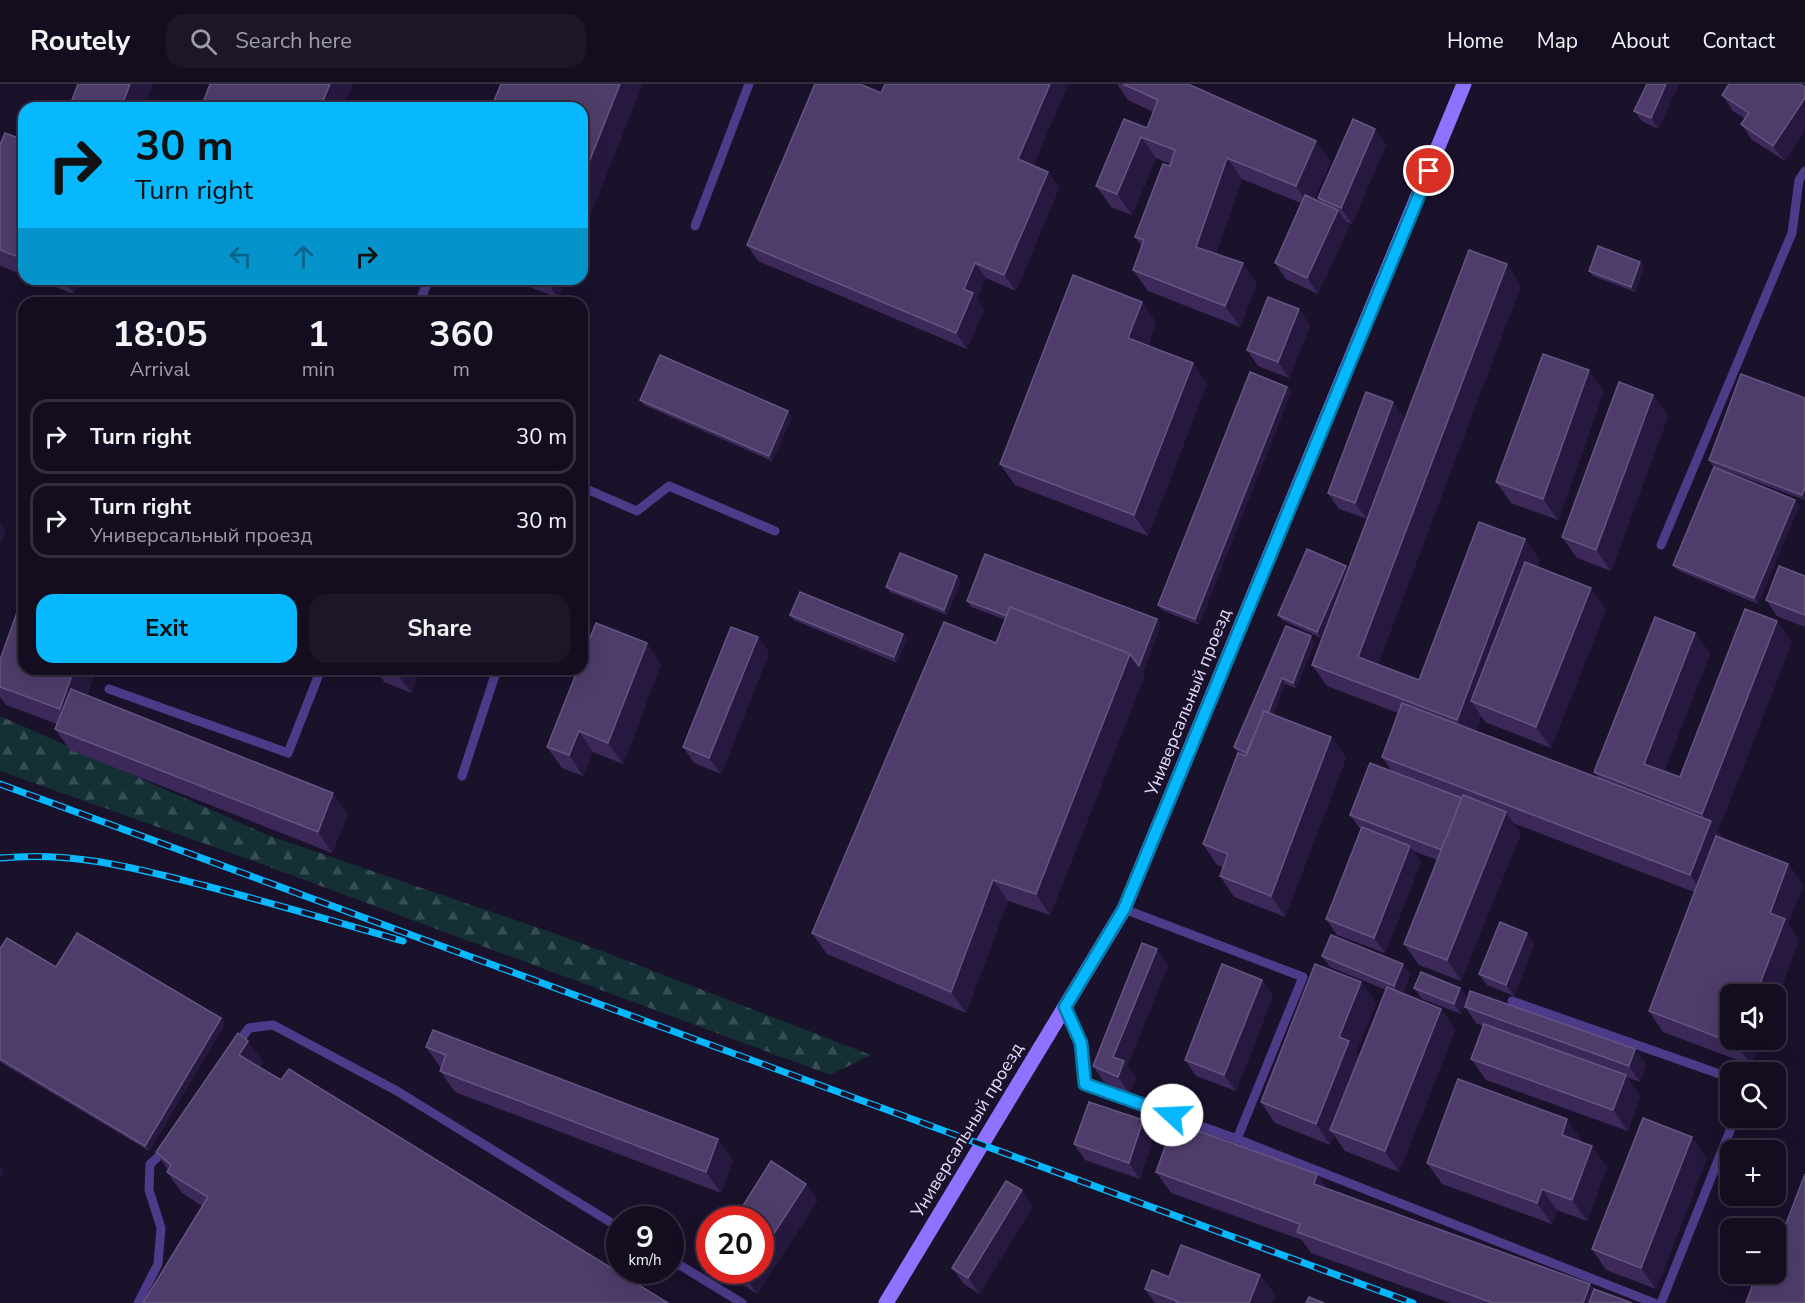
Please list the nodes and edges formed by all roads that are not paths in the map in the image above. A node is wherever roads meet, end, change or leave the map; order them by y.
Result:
1 (749, 84) edge
2 (1464, 84) edge
3 (1805, 171) edge
4 (695, 226) dead end
5 (588, 490) edge
6 (775, 531) dead end
7 (1661, 545) dead end
8 (319, 675) edge
9 (495, 675) edge
10 (109, 689) dead end
11 (462, 776) dead end
12 (1124, 909) junction
13 (1512, 1001) dead end
14 (1065, 1007) junction
15 (227, 1058) edge
16 (1720, 1074) edge
17 (1731, 1128) edge
18 (178, 1139) edge
19 (1237, 1139) junction
20 (606, 1219) edge
21 (684, 1268) edge
22 (138, 1303) edge
23 (742, 1303) edge
24 (886, 1303) edge
25 (1654, 1303) edge
26 (1661, 1303) edge

1 - 4 lane
2 - 12 street, Универсальный проезд
3 - 7 lane
5 - 6 lane
8 - 10 lane
9 - 11 lane
12 - 14 street, Универсальный проезд
12 - 19 lane
13 - 16 lane
14 - 19 lane
14 - 24 street, Универсальный проезд
15 - 20 lane
17 - 26 lane
18 - 22 lane
19 - 25 lane
21 - 23 lane

